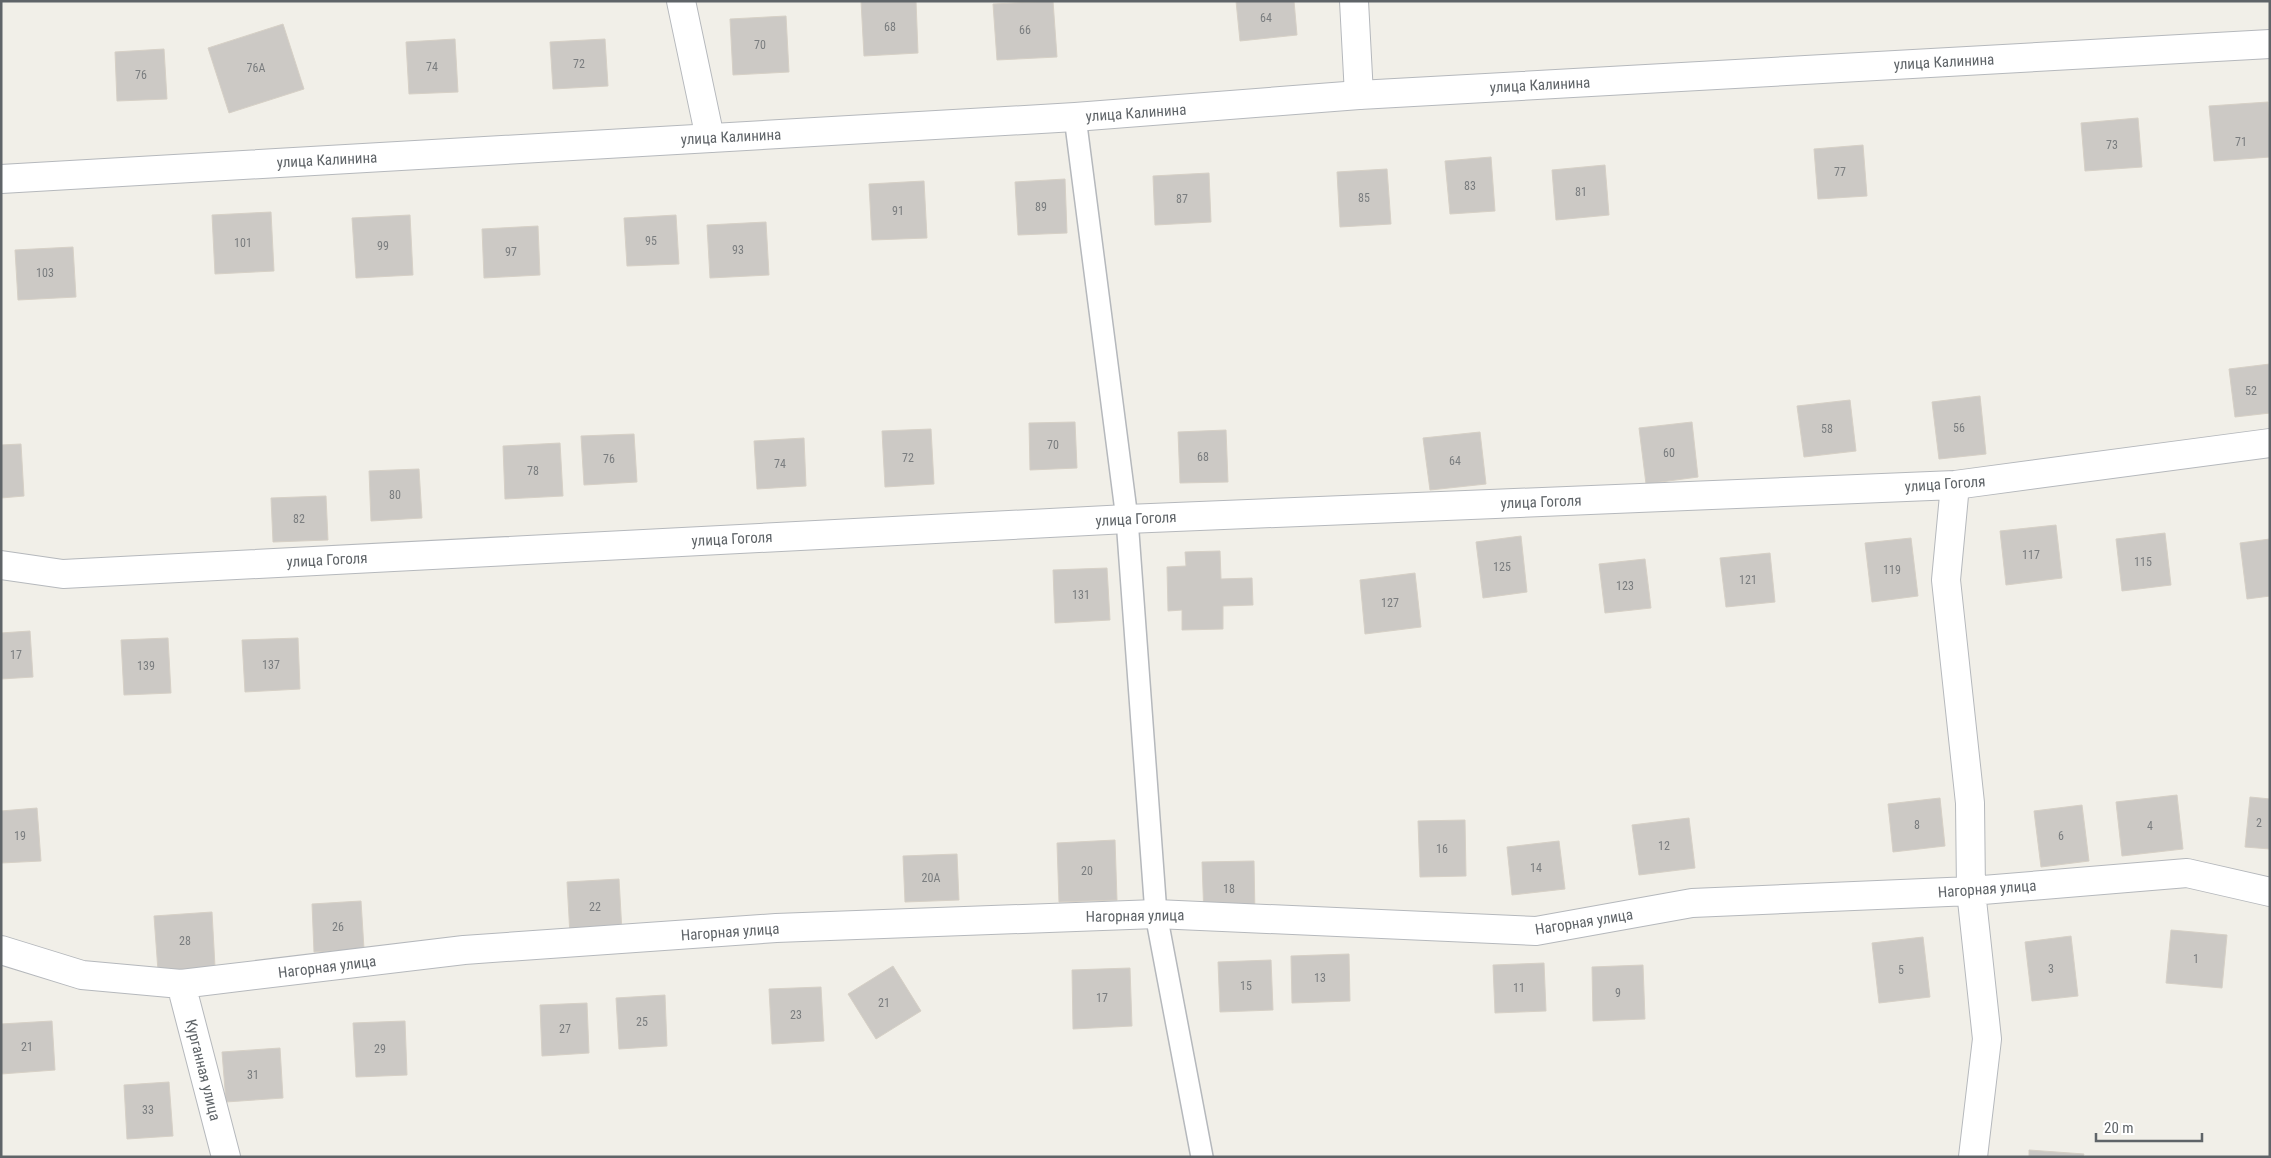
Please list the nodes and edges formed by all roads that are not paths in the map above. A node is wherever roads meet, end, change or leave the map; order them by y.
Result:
1 (681, 1) edge
2 (1354, 1) edge
3 (2270, 44) edge
4 (1359, 95) junction
5 (1075, 117) junction
6 (710, 138) junction
7 (1, 179) edge
8 (2270, 443) edge
9 (1956, 485) junction
10 (1127, 519) junction
11 (1, 565) edge
12 (1971, 891) junction
13 (2270, 892) edge
14 (1156, 914) junction
15 (1, 950) edge
16 (181, 984) junction
17 (226, 1157) edge
18 (1202, 1157) edge
19 (1973, 1157) edge

1 - 6 street
2 - 4 street
3 - 4 street, улица Калинина
4 - 5 street, улица Калинина
5 - 6 street, улица Калинина
5 - 10 lane
6 - 7 street, улица Калинина
8 - 9 street, улица Гоголя
9 - 10 street, улица Гоголя
9 - 12 street
10 - 11 street, улица Гоголя
10 - 14 lane
12 - 13 street, Нагорная улица
12 - 14 street, Нагорная улица
12 - 19 street
14 - 16 street, Нагорная улица
14 - 18 lane
15 - 16 street, Нагорная улица
16 - 17 street, Курганная улица

